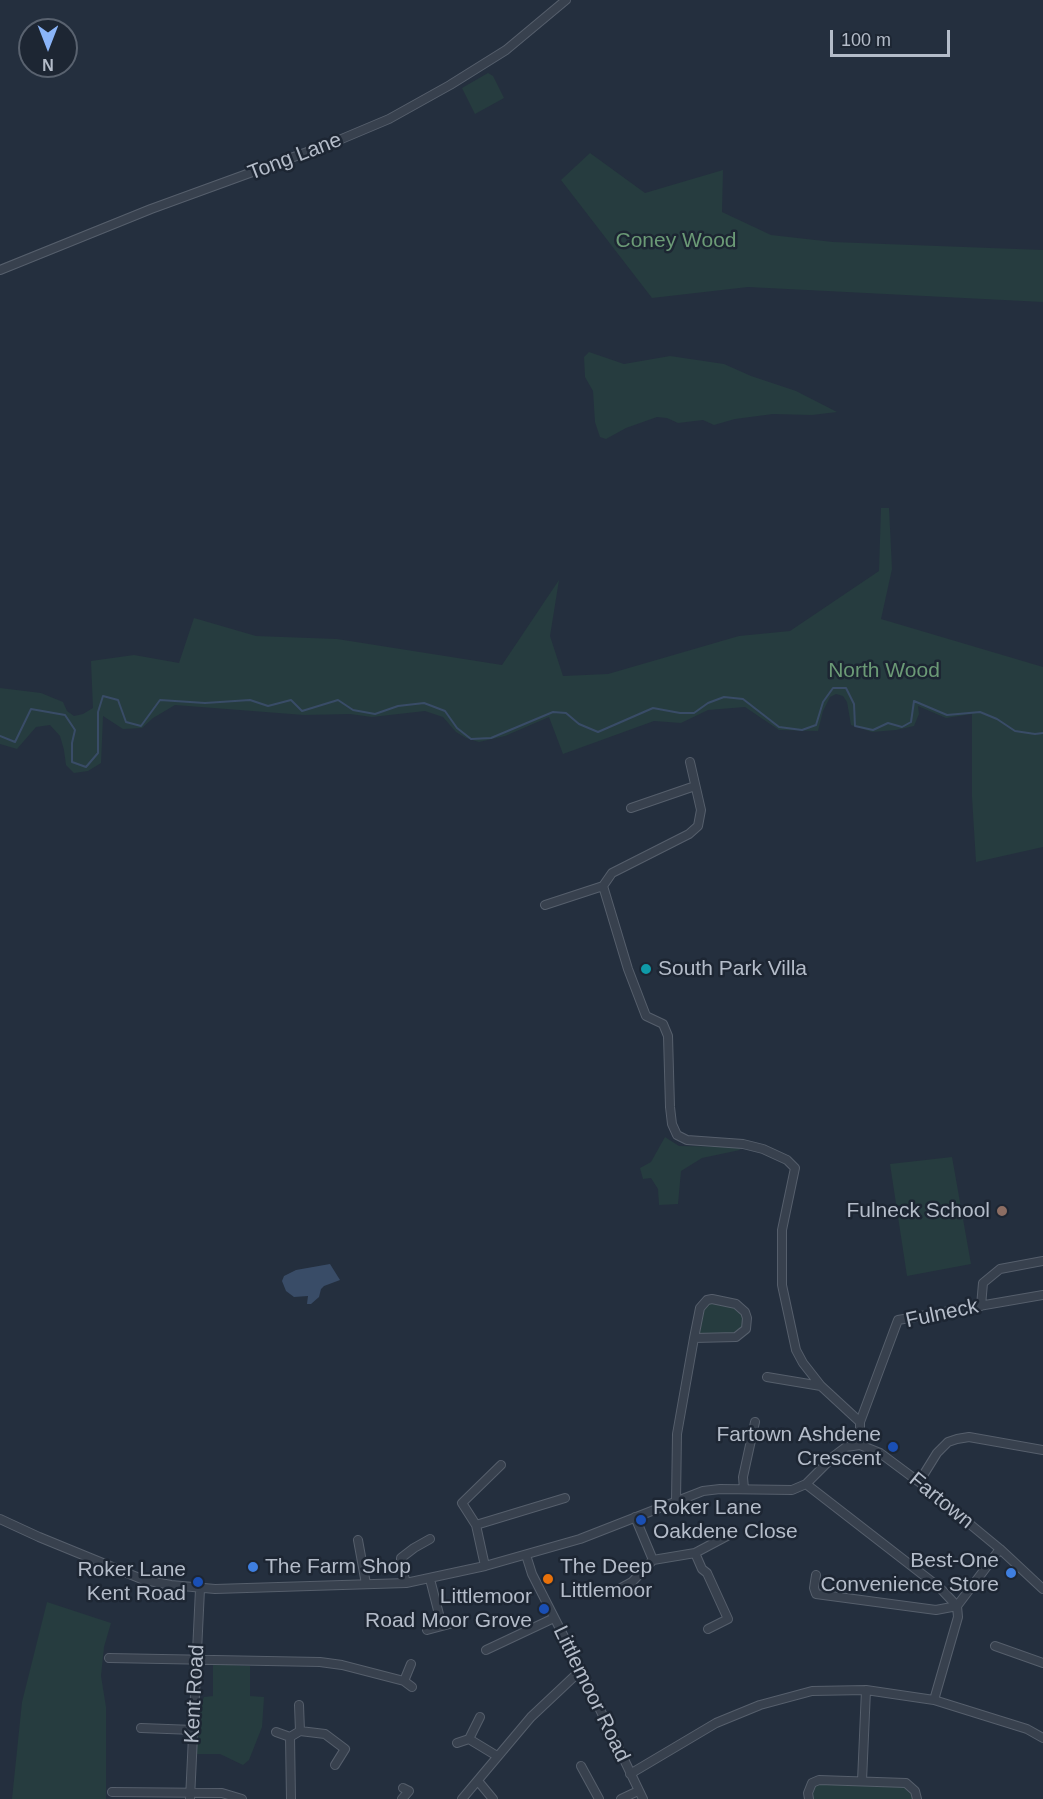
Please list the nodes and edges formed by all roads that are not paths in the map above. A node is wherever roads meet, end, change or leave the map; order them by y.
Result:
1 (566, 0) edge
2 (0, 270) edge
3 (690, 762) dead end
4 (695, 786) junction
5 (631, 808) dead end
6 (603, 886) junction
7 (544, 905) dead end
8 (1043, 1261) edge
9 (1043, 1296) edge
10 (981, 1306) junction
11 (694, 1338) junction
12 (767, 1377) dead end
13 (821, 1386) junction
14 (755, 1422) dead end
15 (860, 1422) junction
16 (860, 1445) junction
17 (1043, 1450) edge
18 (501, 1465) dead end
19 (918, 1482) junction
20 (806, 1484) junction
21 (744, 1489) junction
22 (565, 1498) dead end
23 (676, 1501) junction
24 (635, 1518) junction
25 (0, 1519) edge
26 (476, 1525) junction
27 (727, 1536) dead end
28 (430, 1539) dead end
29 (358, 1540) dead end
30 (1000, 1549) junction
31 (695, 1553) junction
32 (526, 1555) junction
33 (653, 1560) junction
34 (401, 1563) dead end
35 (485, 1566) junction
36 (403, 1572) dead end
37 (816, 1575) dead end
38 (430, 1579) junction
39 (406, 1583) junction
40 (366, 1584) junction
41 (200, 1589) junction
42 (1043, 1589) edge
43 (612, 1593) dead end
44 (957, 1606) junction
45 (554, 1618) junction
46 (457, 1622) dead end
47 (442, 1626) junction
48 (708, 1629) dead end
49 (427, 1630) dead end
50 (995, 1646) dead end
51 (486, 1650) dead end
52 (109, 1658) dead end
53 (197, 1659) junction
54 (1041, 1661) edge
55 (411, 1664) dead end
56 (581, 1670) junction
57 (404, 1681) junction
58 (412, 1687) dead end
59 (866, 1690) junction
60 (934, 1700) junction
61 (299, 1705) dead end
62 (480, 1717) dead end
63 (141, 1728) dead end
64 (194, 1730) junction
65 (300, 1731) junction
66 (276, 1732) dead end
67 (290, 1737) junction
68 (1043, 1738) edge
69 (470, 1739) junction
70 (456, 1743) dead end
71 (497, 1756) junction
72 (335, 1765) dead end
73 (581, 1766) dead end
74 (630, 1774) junction
75 (478, 1781) junction
76 (862, 1781) junction
77 (403, 1788) dead end
78 (112, 1792) dead end
79 (640, 1795) edge
80 (190, 1796) edge
81 (242, 1799) edge
82 (291, 1799) edge
83 (402, 1799) edge
84 (462, 1799) edge
85 (493, 1799) edge
86 (599, 1799) edge
87 (621, 1799) edge
88 (808, 1799) edge
89 (917, 1799) edge

1 - 2 street, Tong Lane
3 - 4 street
4 - 5 street
4 - 6 street
6 - 7 street
6 - 13 street
8 - 10 street
9 - 10 street, Fulneck
10 - 15 street, Fulneck
11 - 11 street
11 - 23 street
12 - 13 street
13 - 15 street
14 - 21 street
15 - 16 street, Fulneck
16 - 19 street, Fartown
16 - 20 street
17 - 19 street
18 - 26 street
19 - 30 street, Fartown
20 - 21 street
20 - 44 street
21 - 23 street
22 - 26 street
23 - 24 street
24 - 32 street
24 - 33 street
25 - 41 street
26 - 35 street
27 - 31 street
28 - 34 street
29 - 40 street
30 - 42 street, Fartown
30 - 44 street
31 - 33 street
31 - 48 street
32 - 35 street
32 - 45 street, Littlemoor Road
33 - 43 street
35 - 38 street
36 - 39 street
37 - 44 street
38 - 39 street
38 - 47 street
39 - 40 street
40 - 41 street
41 - 53 street, Kent Road
44 - 60 street
45 - 51 street
45 - 56 street, Littlemoor Road
46 - 47 street
47 - 49 street
50 - 54 street
52 - 53 street
53 - 57 street
53 - 64 street, Kent Road
55 - 57 street
56 - 71 street
56 - 74 street, Littlemoor Road
57 - 58 street
59 - 60 street
59 - 74 street
59 - 76 street
60 - 68 street
61 - 65 street
62 - 69 street
63 - 64 street
64 - 80 street, Kent Road
65 - 67 street
65 - 72 street
66 - 67 street
67 - 82 street
69 - 70 street
69 - 71 street
71 - 75 street
73 - 86 street
74 - 79 street, Littlemoor Road
75 - 84 street
75 - 85 street
76 - 88 street
76 - 89 street
77 - 83 street
78 - 80 street
79 - 87 street
80 - 81 street

